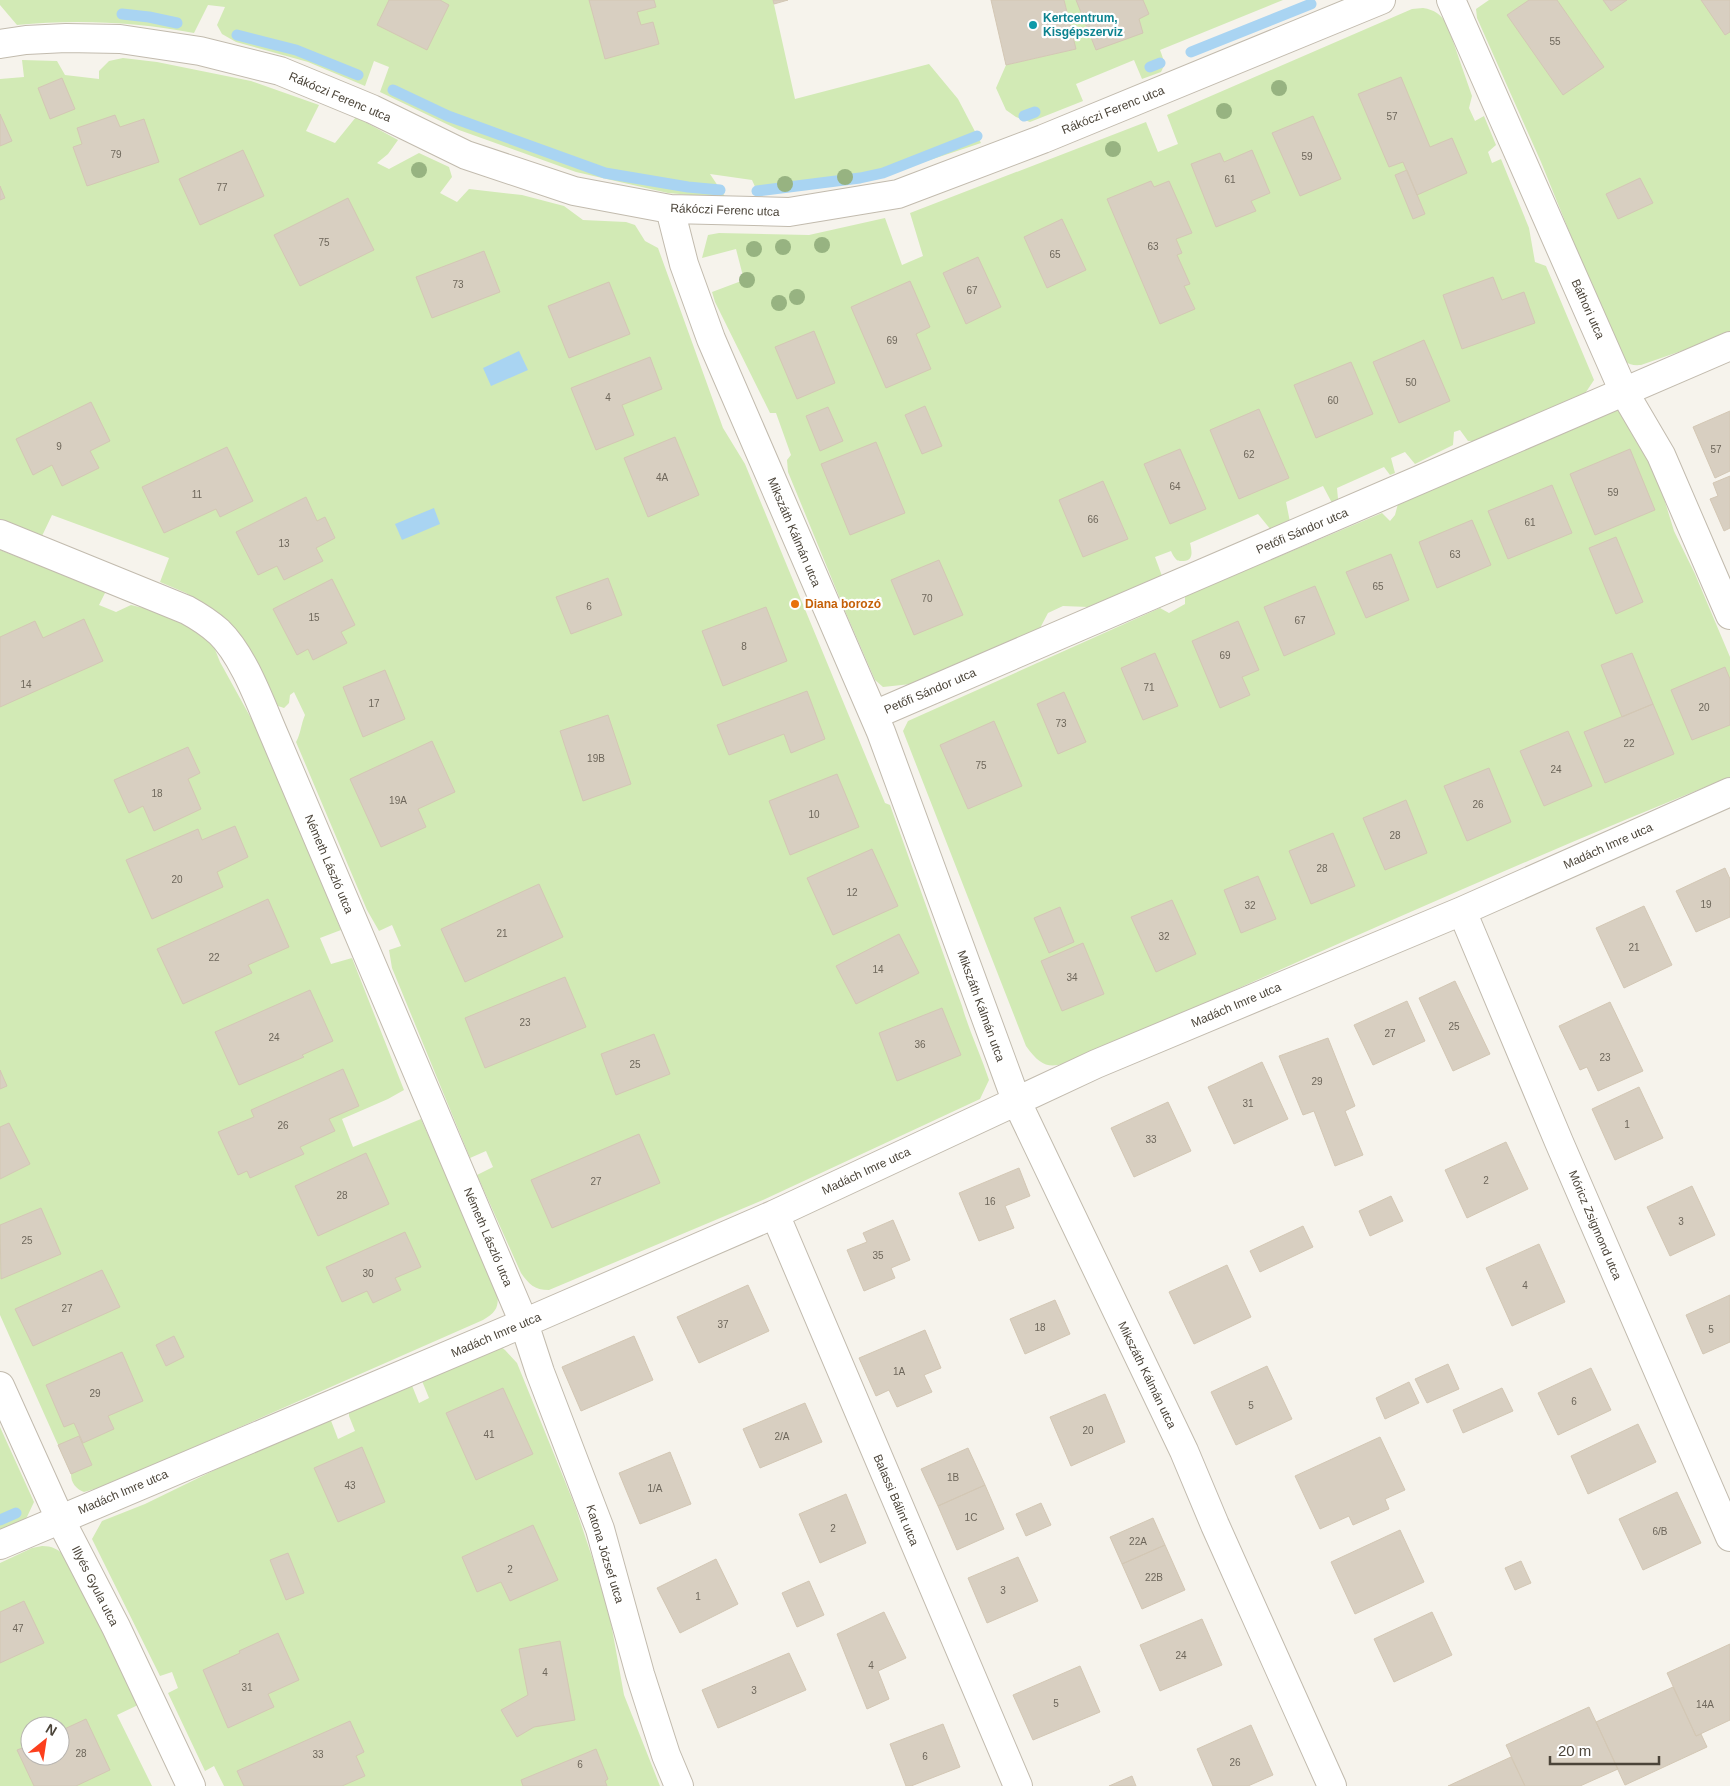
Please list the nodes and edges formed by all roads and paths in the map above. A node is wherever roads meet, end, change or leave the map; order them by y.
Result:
1 (1381, 0) edge
2 (1451, 0) edge
3 (0, 44) edge
4 (670, 209) junction
5 (1730, 346) edge
6 (1624, 392) junction
7 (0, 534) edge
8 (1730, 615) edge
9 (874, 715) junction
10 (1730, 792) edge
11 (1462, 911) junction
12 (1016, 1100) junction
13 (774, 1214) junction
14 (524, 1323) junction
15 (0, 1386) edge
16 (60, 1519) junction
17 (1730, 1537) edge
18 (0, 1545) edge
19 (191, 1786) edge
20 (680, 1786) edge
21 (1018, 1786) edge
22 (1332, 1786) edge

1 - 4 street, Rákóczi Ferenc utca
2 - 6 street, Báthori utca
3 - 4 street, Rákóczi Ferenc utca
4 - 9 street, Mikszáth Kálmán utca
5 - 6 street, Petőfi Sándor utca
6 - 8 street, Báthori utca
6 - 9 street, Petőfi Sándor utca
7 - 14 street, Németh László utca
9 - 12 street, Mikszáth Kálmán utca
10 - 11 street, Madách Imre utca
11 - 12 street, Madách Imre utca
11 - 17 street, Móricz Zsigmond utca
12 - 13 street, Madách Imre utca
12 - 22 street, Mikszáth Kálmán utca
13 - 14 street, Madách Imre utca
13 - 21 street, Balassi Bálint utca
14 - 16 street, Madách Imre utca
14 - 20 street, Katona József utca
15 - 16 street, Illyés Gyula utca
16 - 18 street, Madách Imre utca
16 - 19 street, Illyés Gyula utca

